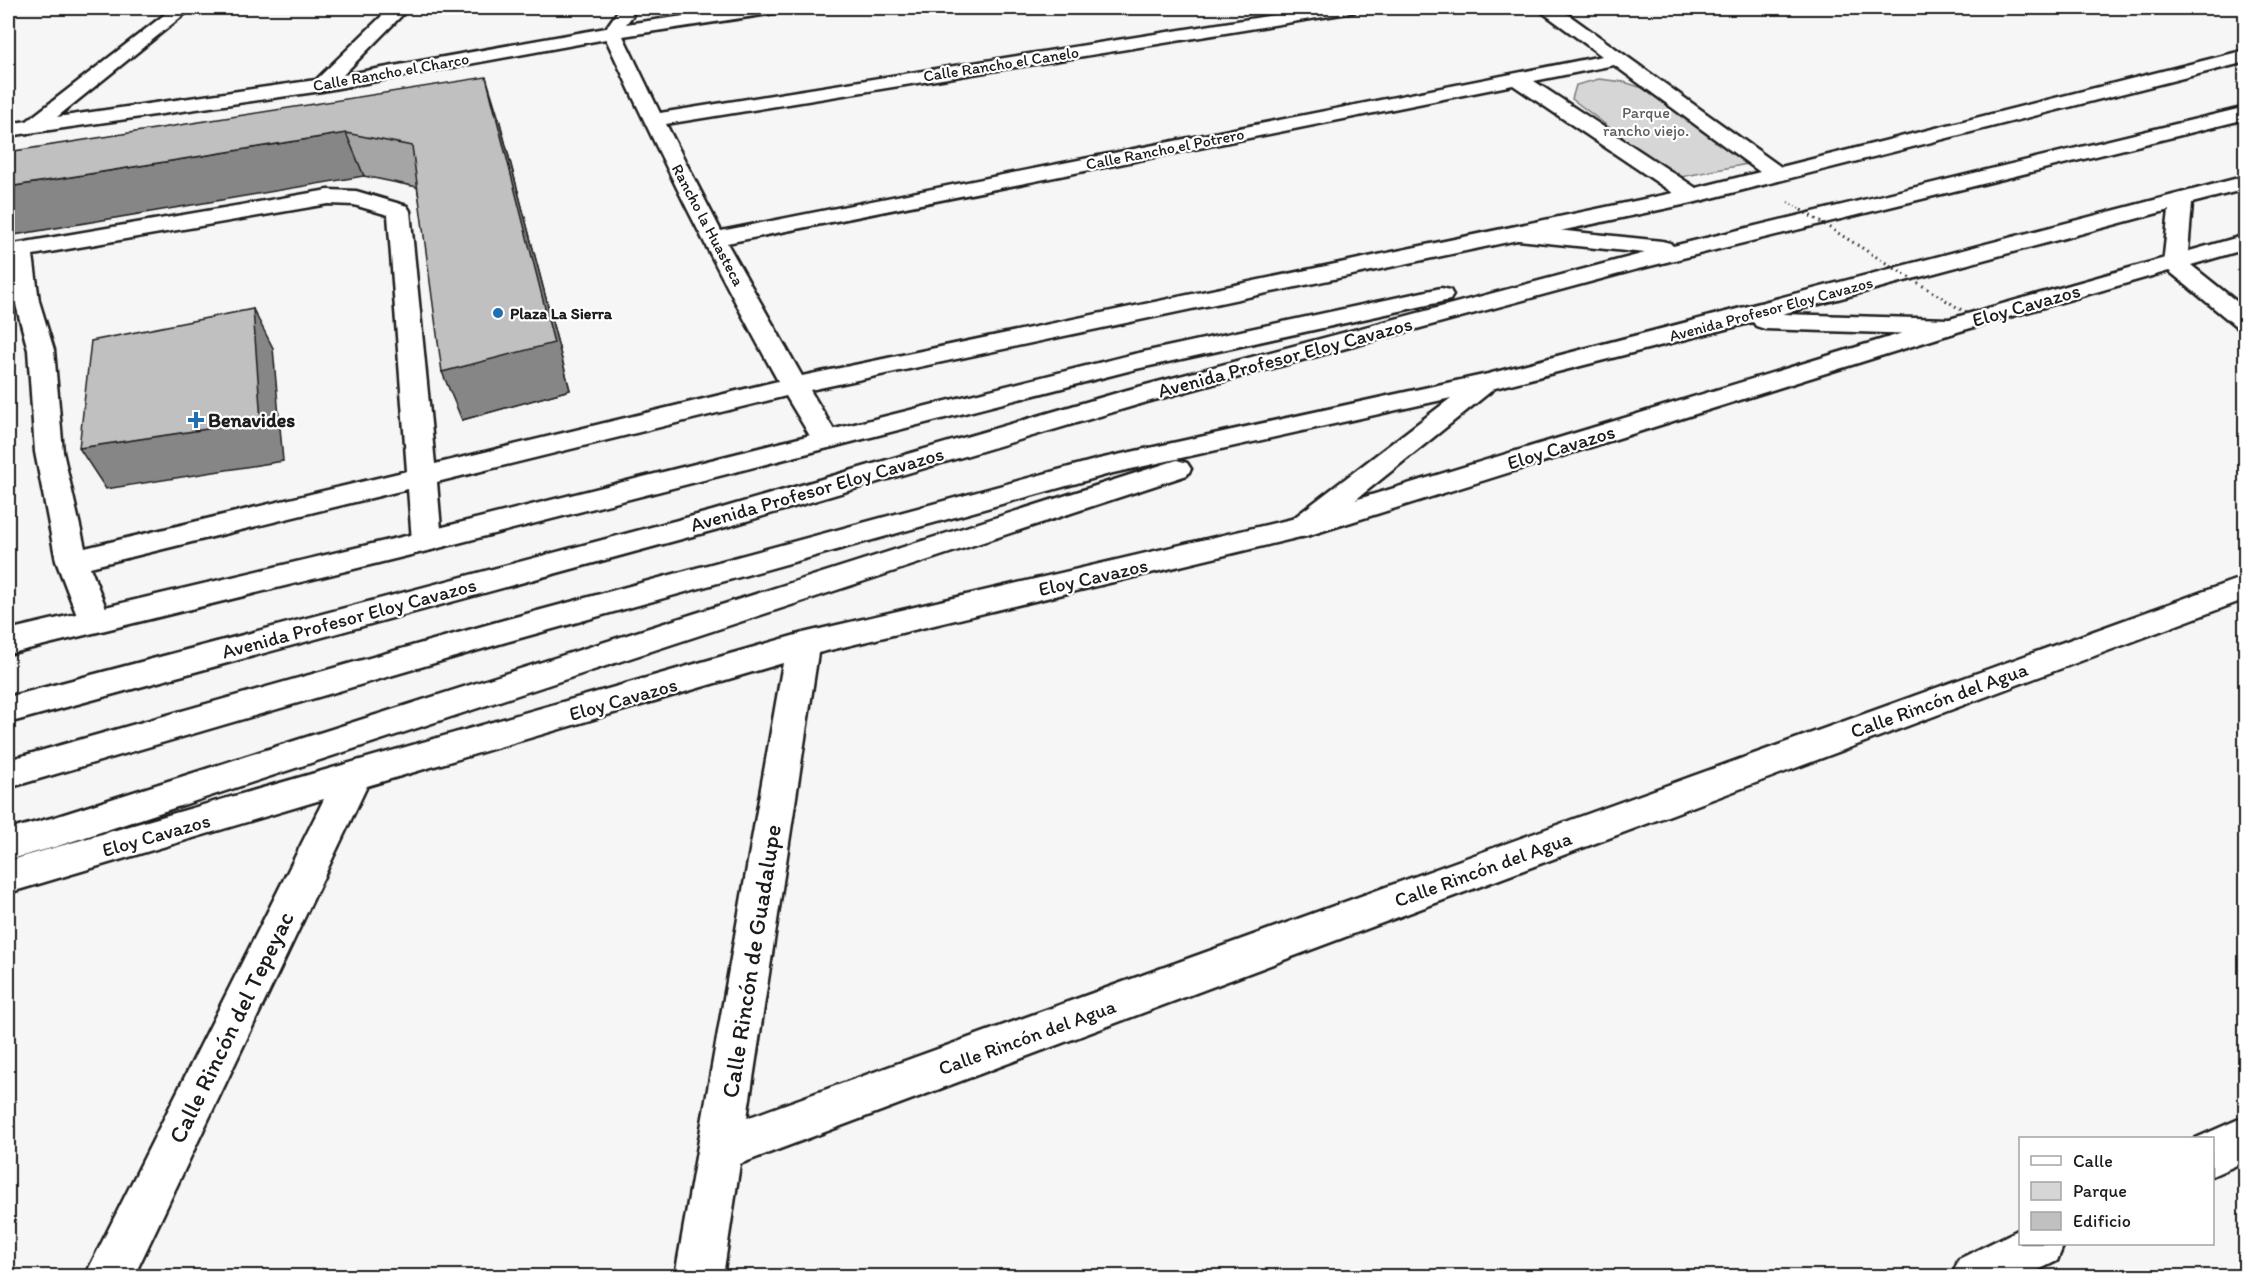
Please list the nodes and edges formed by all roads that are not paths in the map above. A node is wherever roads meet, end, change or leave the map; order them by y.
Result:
1 (183, 8) edge
2 (400, 8) edge
3 (629, 8) edge
4 (774, 8) edge
5 (1348, 8) edge
6 (1548, 8) edge
7 (612, 32) junction
8 (2246, 56) edge
9 (1616, 59) junction
10 (1517, 79) junction
11 (322, 85) junction
12 (2246, 113) edge
13 (653, 120) junction
14 (34, 126) junction
15 (8, 130) edge
16 (1778, 175) junction
17 (2246, 182) edge
18 (1692, 196) junction
19 (2181, 200) junction
20 (1518, 233) junction
21 (715, 239) junction
22 (2246, 242) edge
23 (1685, 250) junction
24 (14, 251) edge
25 (2175, 264) junction
26 (1626, 265) junction
27 (1731, 320) junction
28 (1958, 320) junction
29 (2246, 322) edge
30 (1489, 382) junction
31 (794, 386) junction
32 (1259, 432) junction
33 (826, 440) junction
34 (421, 476) junction
35 (1302, 527) junction
36 (427, 541) junction
37 (72, 561) junction
38 (2246, 587) edge
39 (95, 621) junction
40 (8, 642) edge
41 (803, 645) junction
42 (8, 710) edge
43 (8, 774) edge
44 (353, 778) junction
45 (8, 845) edge
46 (8, 877) edge
47 (2246, 1137) edge
48 (720, 1150) junction
49 (2214, 1153) edge
50 (2038, 1245) edge
51 (109, 1276) edge
52 (699, 1276) edge
53 (1976, 1276) edge

1 - 14 street
2 - 11 street
3 - 7 street
4 - 7 street, Calle Rancho el Charco
5 - 13 street, Calle Rancho el Canelo
6 - 9 street
7 - 11 street, Calle Rancho el Charco
7 - 13 street, Rancho la Huasteca
8 - 16 street
9 - 10 street, Calle Rancho el Potrero
9 - 16 street
10 - 18 street
10 - 21 street, Calle Rancho el Potrero
11 - 14 street, Calle Rancho el Charco
12 - 23 street, Avenida Profesor Eloy Cavazos
13 - 21 street, Rancho la Huasteca
14 - 15 street, Calle Rancho el Charco
16 - 18 street
17 - 19 street, Avenida Profesor Eloy Cavazos
18 - 20 street
19 - 25 street
19 - 27 street, Avenida Profesor Eloy Cavazos
20 - 23 street
20 - 31 street
21 - 31 street, Rancho la Huasteca
22 - 25 street, Eloy Cavazos
23 - 26 street, Avenida Profesor Eloy Cavazos
24 - 34 street
24 - 37 street
25 - 28 street, Eloy Cavazos
25 - 29 street
26 - 33 street, Avenida Profesor Eloy Cavazos
26 - 42 street, Avenida Profesor Eloy Cavazos
27 - 28 street
27 - 30 street, Avenida Profesor Eloy Cavazos
28 - 35 street, Eloy Cavazos
30 - 32 street, Avenida Profesor Eloy Cavazos
30 - 35 street
31 - 33 street, Rancho la Huasteca
31 - 34 street
32 - 43 street, Avenida Profesor Eloy Cavazos
32 - 45 street, Avenida Profesor Eloy Cavazos
33 - 36 street, Avenida Profesor Eloy Cavazos
34 - 36 street
34 - 37 street
35 - 41 street, Eloy Cavazos
36 - 39 street, Avenida Profesor Eloy Cavazos
37 - 39 street
38 - 48 street, Calle Rincón del Agua
39 - 40 street, Avenida Profesor Eloy Cavazos
41 - 44 street, Eloy Cavazos
41 - 48 street, Calle Rincón de Guadalupe
44 - 46 street, Eloy Cavazos
44 - 51 street, Calle Rincón del Tepeyac
47 - 49 street
48 - 52 street, Calle Rincón de Guadalupe
50 - 53 street

